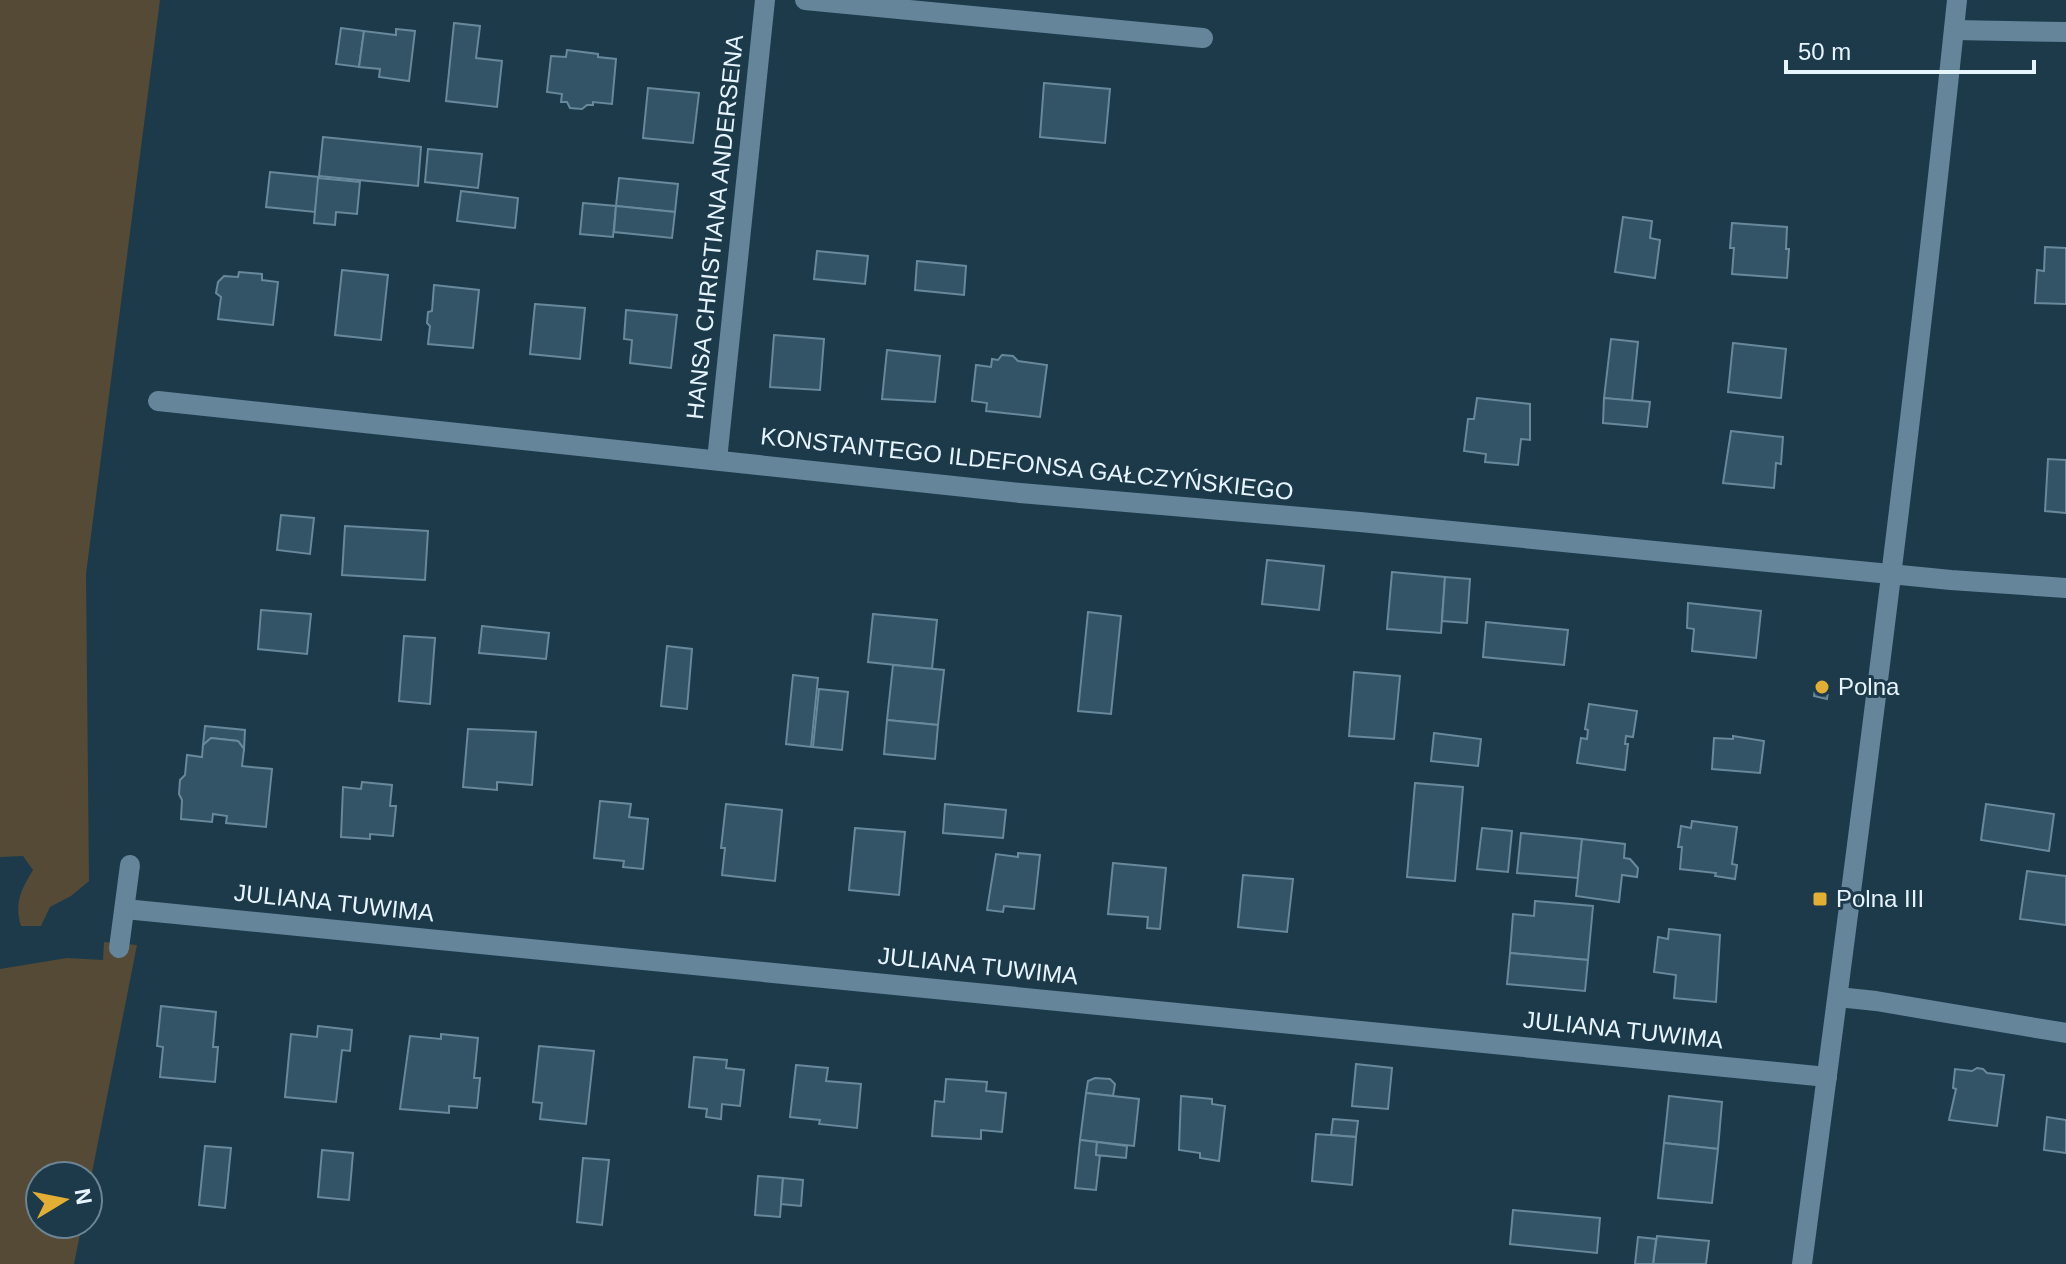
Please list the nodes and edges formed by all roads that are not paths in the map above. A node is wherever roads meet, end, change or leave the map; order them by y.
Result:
1 (765, 0) edge
2 (805, 0) edge
3 (1957, 0) edge
4 (1954, 30) junction
5 (2066, 32) edge
6 (1203, 38) dead end
7 (158, 401) dead end
8 (717, 460) junction
9 (1891, 574) junction
10 (2066, 588) edge
11 (130, 865) dead end
12 (125, 909) junction
13 (119, 948) dead end
14 (1838, 997) junction
15 (2066, 1033) edge
16 (1827, 1077) junction
17 (1802, 1264) edge

1 - 8 street, HANSA CHRISTIANA ANDERSENA
2 - 6 street
3 - 4 street
4 - 5 street
4 - 9 street
7 - 8 street, KONSTANTEGO ILDEFONSA GAŁCZYŃSKIEGO
8 - 9 street, KONSTANTEGO ILDEFONSA GAŁCZYŃSKIEGO
9 - 10 street, KONSTANTEGO ILDEFONSA GAŁCZYŃSKIEGO
9 - 14 street
11 - 12 street
12 - 13 street
12 - 16 street, JULIANA TUWIMA
14 - 15 street
14 - 16 street
16 - 17 street

